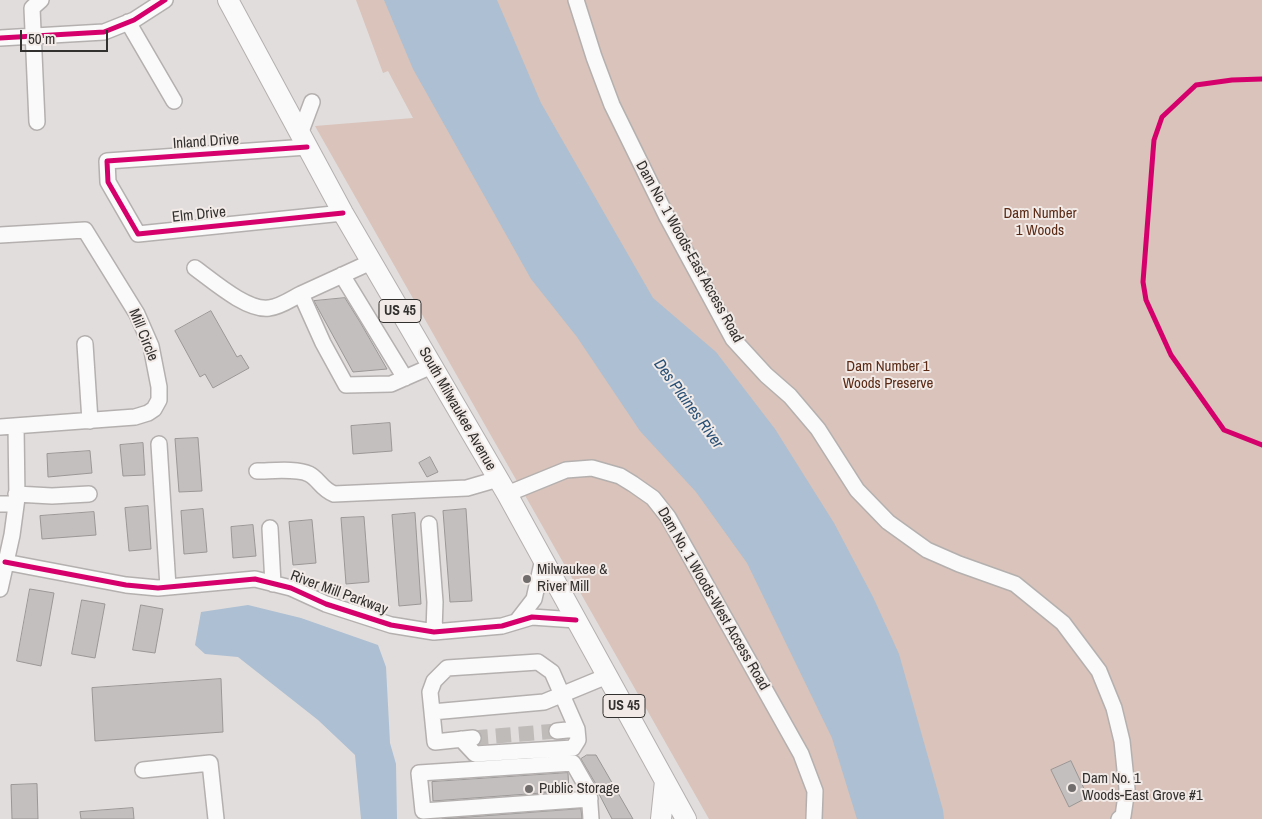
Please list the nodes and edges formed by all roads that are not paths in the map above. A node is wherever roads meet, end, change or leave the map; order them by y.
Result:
1 (41, 0) edge
2 (228, 0) edge
3 (576, 0) edge
4 (160, 1) edge
5 (128, 22) junction
6 (33, 36) junction
7 (0, 38) edge
8 (174, 101) dead end
9 (312, 102) dead end
10 (37, 122) dead end
11 (304, 141) junction
12 (107, 161) joint
13 (342, 212) junction
14 (0, 235) edge
15 (371, 262) junction
16 (195, 268) dead end
17 (342, 275) junction
18 (301, 294) junction
19 (85, 344) dead end
20 (432, 366) junction
21 (405, 378) junction
22 (90, 421) junction
23 (16, 426) junction
24 (0, 427) edge
25 (159, 444) dead end
26 (257, 471) dead end
27 (503, 486) junction
28 (90, 494) dead end
29 (16, 499) junction
30 (0, 504) edge
31 (429, 524) dead end
32 (270, 528) dead end
33 (543, 559) junction
34 (5, 562) junction
35 (273, 584) junction
36 (168, 587) junction
37 (0, 589) edge
38 (576, 620) junction
39 (517, 621) junction
40 (434, 632) junction
41 (607, 676) junction
42 (562, 695) junction
43 (432, 712) junction
44 (577, 729) junction
45 (557, 731) tunnel mouth
46 (143, 770) dead end
47 (665, 781) junction
48 (590, 799) junction
49 (216, 819) edge
50 (592, 819) edge
51 (661, 819) edge
52 (686, 819) edge
53 (814, 819) edge
54 (1119, 819) edge

1 - 6 street
2 - 11 main road, South Milwaukee Avenue / US 45
3 - 54 street, Dam No. 1 Woods-East Access Road
4 - 5 street
5 - 6 street
5 - 8 street
6 - 7 street
6 - 10 street
9 - 11 street
11 - 12 street, Inland Drive
11 - 13 main road, South Milwaukee Avenue / US 45
12 - 13 street, Elm Drive
13 - 15 main road, South Milwaukee Avenue / US 45
14 - 22 street, Mill Circle
15 - 17 street
15 - 20 main road, South Milwaukee Avenue / US 45
16 - 18 street
17 - 18 street
17 - 21 street
18 - 21 street
19 - 22 street
20 - 21 street
20 - 27 main road, South Milwaukee Avenue / US 45
22 - 23 street, Mill Circle
23 - 24 street, Mill Circle
23 - 29 street
25 - 36 street
26 - 27 street, Dam No. 1 Woods-West Access Road
27 - 33 main road, South Milwaukee Avenue / US 45
27 - 53 street, Dam No. 1 Woods-West Access Road
28 - 29 street
29 - 30 street
29 - 34 street
31 - 40 street
32 - 35 street
33 - 38 main road, South Milwaukee Avenue / US 45
33 - 39 street
34 - 36 street, River Mill Parkway
34 - 37 street
35 - 36 street, River Mill Parkway
35 - 40 street, River Mill Parkway
38 - 39 street, River Mill Parkway
38 - 41 main road, South Milwaukee Avenue / US 45
39 - 40 street, River Mill Parkway
41 - 42 street
41 - 47 main road, South Milwaukee Avenue / US 45
42 - 43 street
42 - 43 street
42 - 44 street
43 - 44 street
44 - 45 street
46 - 49 street
47 - 51 main road
47 - 52 main road, South Milwaukee Avenue / US 45
48 - 48 street
48 - 50 street

